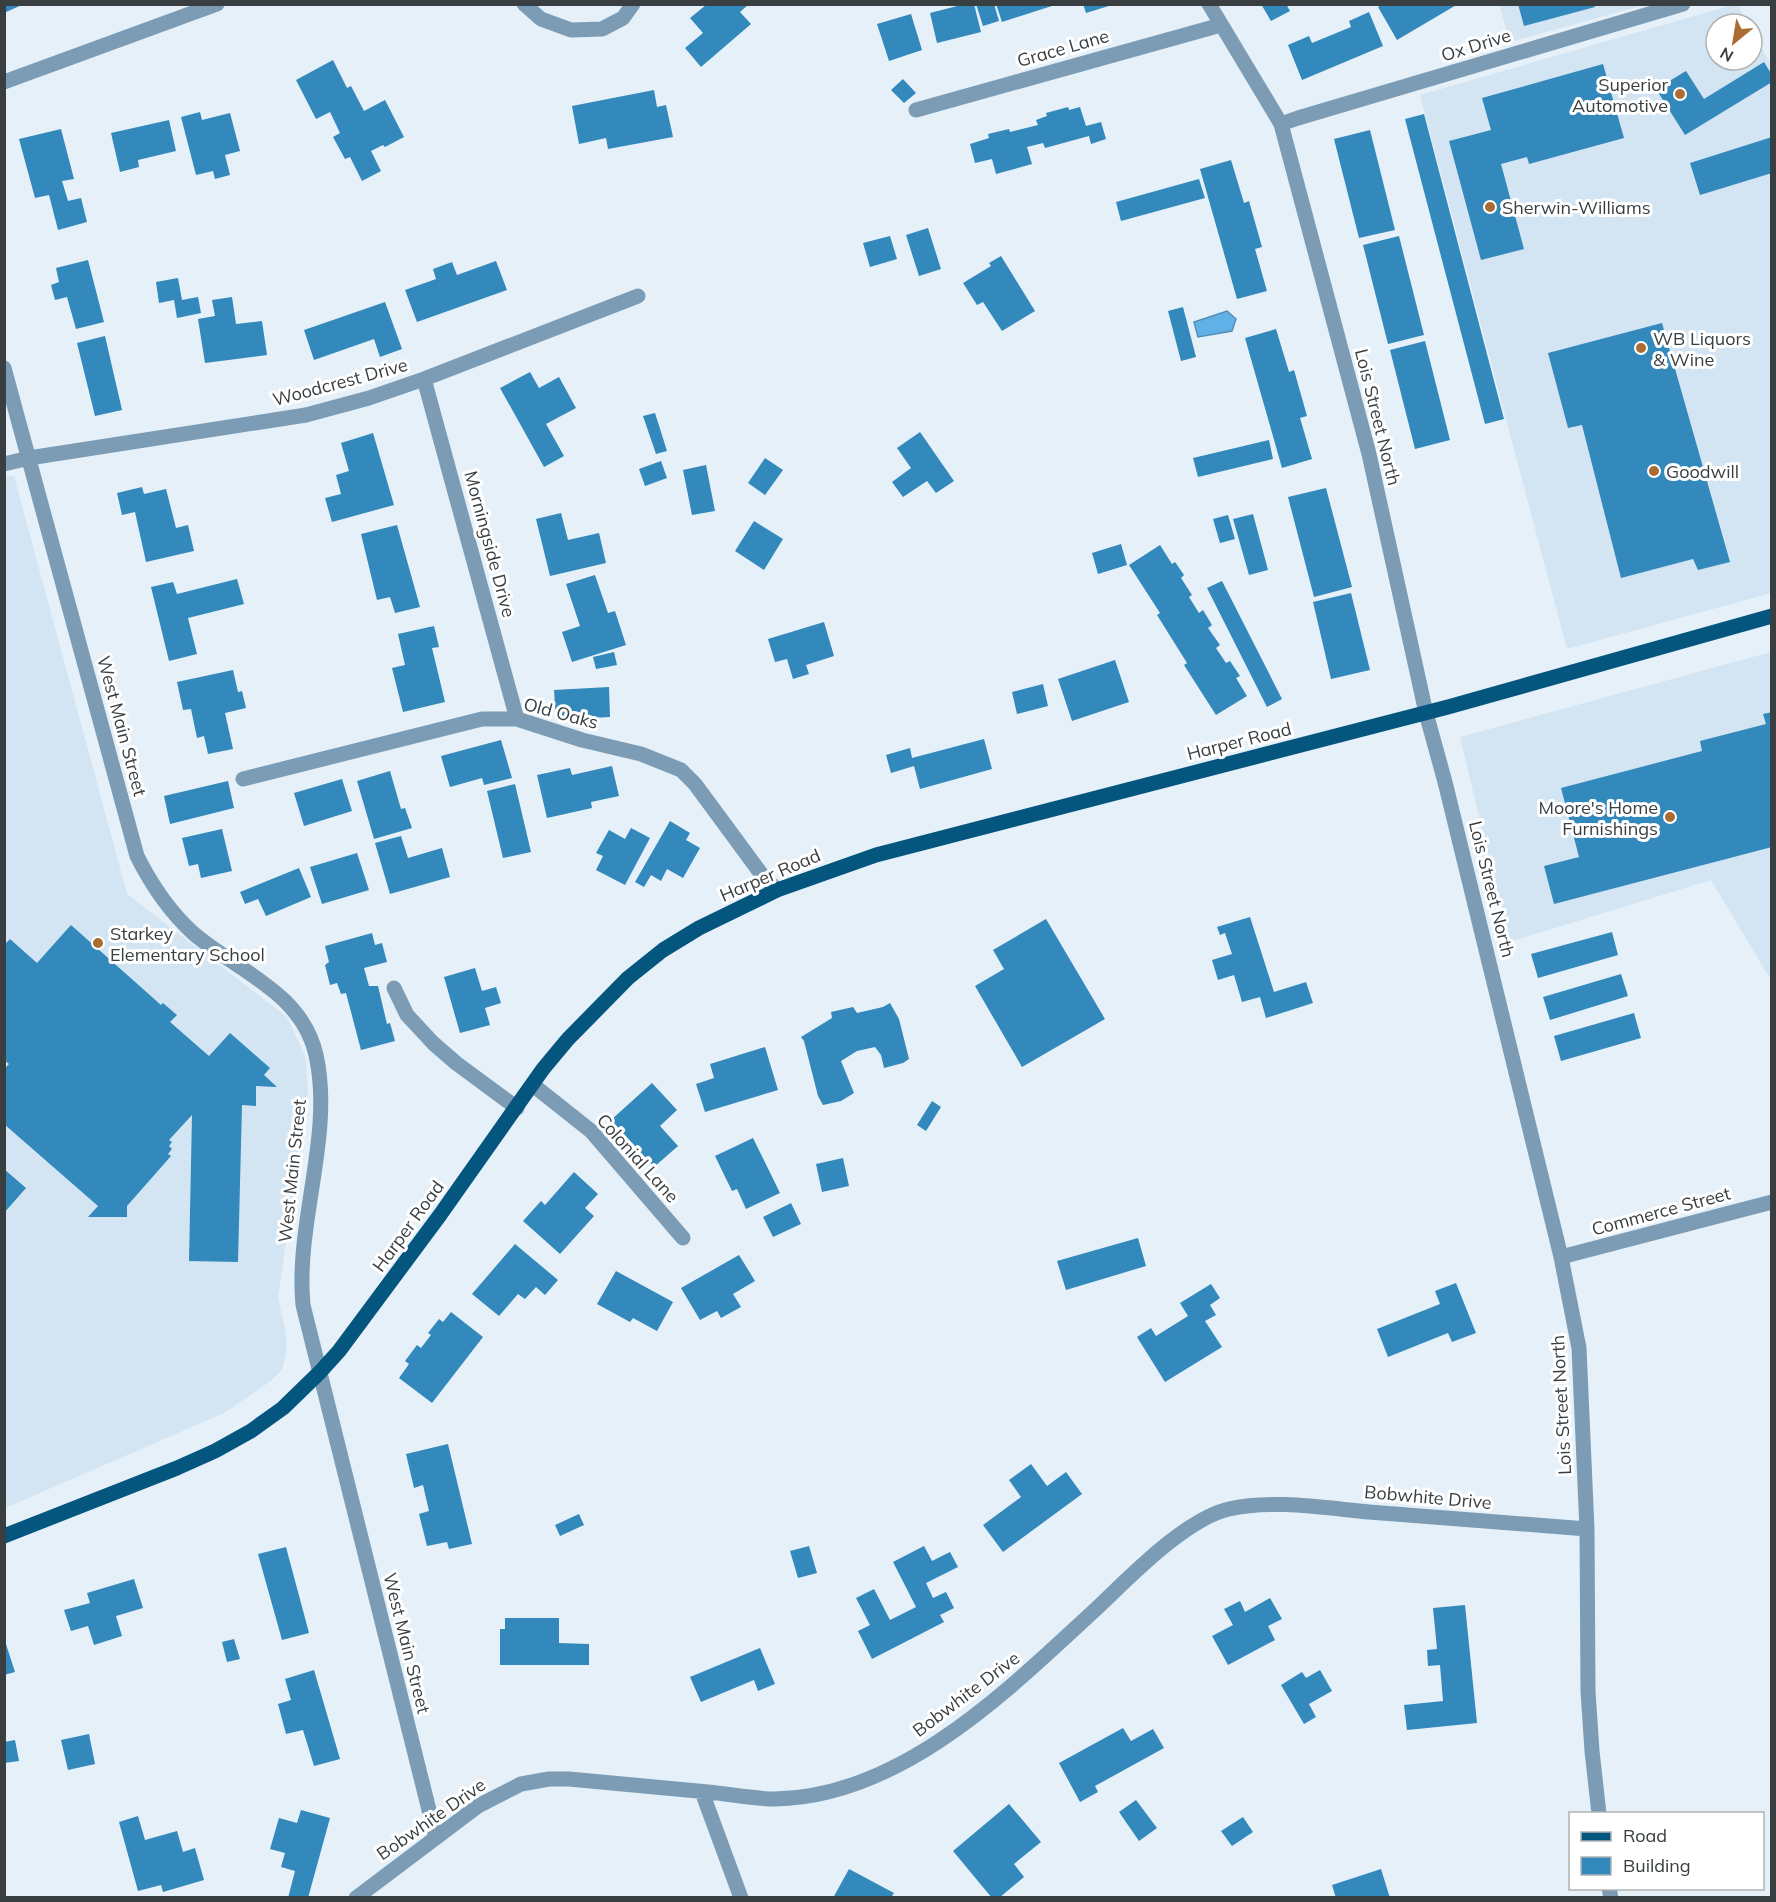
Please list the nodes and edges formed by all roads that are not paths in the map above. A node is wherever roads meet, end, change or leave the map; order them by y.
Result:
1 (217, 4) edge
2 (524, 4) edge
3 (633, 4) edge
4 (1209, 4) edge
5 (1683, 4) edge
6 (1221, 25) junction
7 (4, 82) edge
8 (916, 110) dead end
9 (1281, 124) junction
10 (638, 296) dead end
11 (4, 368) edge
12 (424, 379) junction
13 (29, 458) junction
14 (4, 464) edge
15 (1772, 616) edge
16 (1426, 712) junction
17 (518, 720) junction
18 (243, 779) dead end
19 (777, 890) junction
20 (394, 988) dead end
21 (533, 1085) junction
22 (517, 1108) junction
23 (1772, 1202) edge
24 (683, 1238) dead end
25 (1561, 1257) junction
26 (320, 1372) junction
27 (1587, 1529) junction
28 (4, 1536) edge
29 (702, 1792) junction
30 (1599, 1812) edge
31 (435, 1838) junction
32 (356, 1898) edge
33 (741, 1898) edge

1 - 7 street
2 - 3 street
4 - 6 street, Lois Street North
5 - 9 street, Ox Drive
6 - 8 street, Grace Lane
6 - 9 street, Lois Street North
9 - 16 street, Lois Street North
10 - 12 street, Woodcrest Drive
11 - 13 street, West Main Street
12 - 13 street, Woodcrest Drive
12 - 17 street, Morningside Drive
13 - 14 street, Woodcrest Drive
13 - 26 street, West Main Street
15 - 16 main road, Harper Road
16 - 19 main road, Harper Road
16 - 25 street, Lois Street North
17 - 18 street, Old Oaks
17 - 19 street, Old Oaks
19 - 21 main road, Harper Road
20 - 22 street
21 - 22 main road, Harper Road
21 - 24 street, Colonial Lane
22 - 26 main road, Harper Road
23 - 25 street, Commerce Street
25 - 27 street, Lois Street North
26 - 28 main road, Harper Road
26 - 31 street, West Main Street
27 - 29 street, Bobwhite Drive
27 - 30 street, Lois Street North
29 - 31 street, Bobwhite Drive
29 - 33 street
31 - 32 street, Bobwhite Drive

